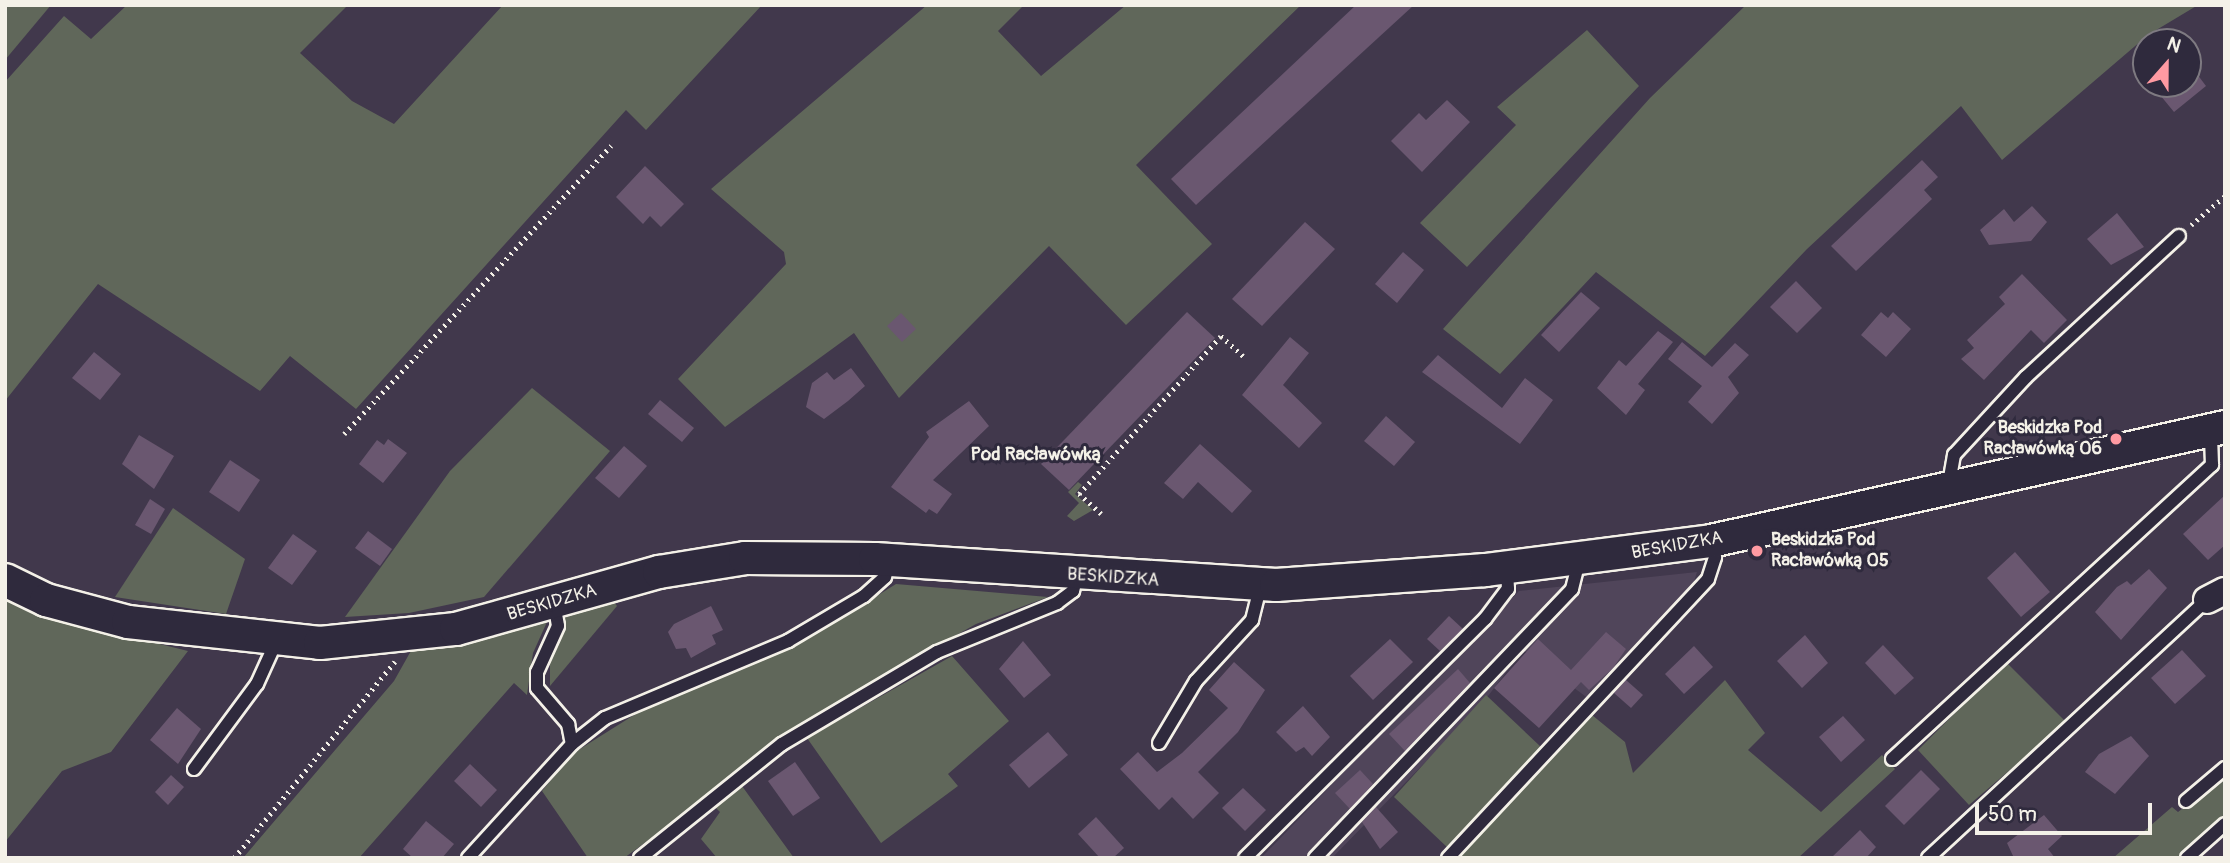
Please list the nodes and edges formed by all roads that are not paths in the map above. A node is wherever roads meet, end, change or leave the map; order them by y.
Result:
1 (2179, 236) road end
2 (2218, 429) edge
3 (1948, 490) junction
4 (1711, 541) junction
5 (890, 560) junction
6 (1579, 560) junction
7 (1507, 568) junction
8 (1077, 576) junction
9 (5, 580) edge
10 (1261, 585) junction
11 (2219, 599) edge
12 (554, 602) junction
13 (277, 640) junction
14 (1159, 743) dead end
15 (572, 744) junction
16 (1892, 759) dead end
17 (2225, 768) edge
18 (194, 769) dead end
19 (2186, 801) dead end
20 (2225, 824) edge
21 (468, 858) edge
22 (640, 858) edge
23 (1245, 858) edge
24 (1315, 858) edge
25 (1448, 858) edge
26 (1927, 858) edge
27 (2188, 858) edge

1 - 3 lane
2 - 3 street, BESKIDZKA
2 - 16 lane
3 - 4 street, BESKIDZKA
4 - 6 street, BESKIDZKA
4 - 25 lane
5 - 8 street, BESKIDZKA
5 - 12 street, BESKIDZKA
5 - 15 lane
6 - 7 street, BESKIDZKA
6 - 24 lane
7 - 10 street, BESKIDZKA
7 - 23 lane
8 - 10 street, BESKIDZKA
8 - 22 lane
9 - 13 street, BESKIDZKA
10 - 14 lane
11 - 26 lane
12 - 13 street, BESKIDZKA
12 - 15 lane
13 - 18 lane
15 - 21 lane
17 - 19 lane
20 - 27 lane

